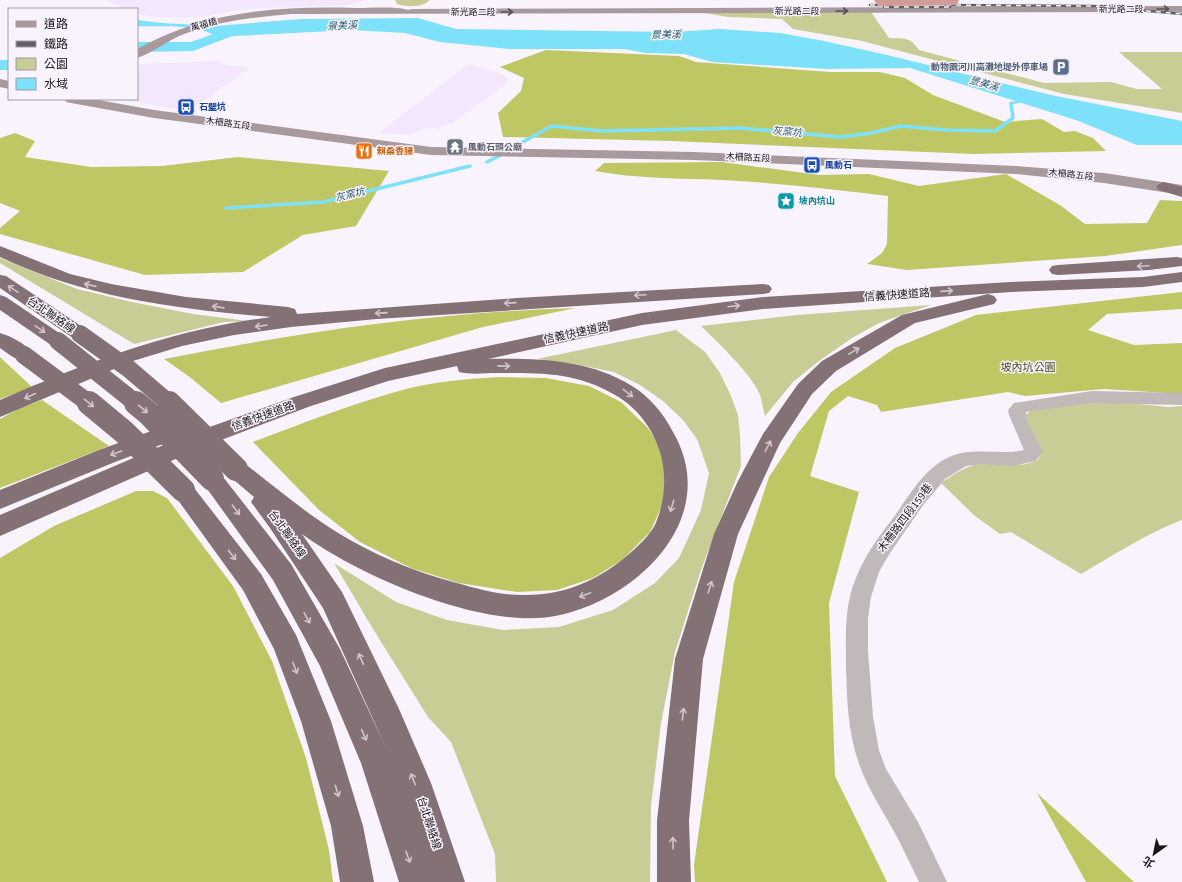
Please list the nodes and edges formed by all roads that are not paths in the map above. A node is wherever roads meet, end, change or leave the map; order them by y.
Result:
1 (378, 0) edge
2 (448, 1) dead end
3 (509, 1) dead end
4 (1182, 1) edge
5 (1182, 9) edge
6 (321, 11) junction
7 (276, 12) joint
8 (408, 12) junction
9 (138, 53) edge
10 (77, 100) edge
11 (313, 134) junction
12 (428, 141) junction
13 (414, 149) junction
14 (1182, 183) edge
15 (1164, 187) joint
16 (1182, 191) edge
17 (0, 251) edge
18 (1182, 262) edge
19 (1182, 277) edge
20 (0, 280) edge
21 (1095, 284) junction
22 (763, 289) junction
23 (0, 301) edge
24 (341, 315) junction
25 (0, 339) edge
26 (1182, 400) edge
27 (301, 402) junction
28 (0, 409) edge
29 (120, 473) junction
30 (224, 474) junction
31 (0, 500) edge
32 (0, 526) edge
33 (0, 542) edge
34 (358, 882) edge
35 (416, 882) edge
36 (448, 882) edge
37 (674, 882) edge
38 (933, 882) edge

1 - 6 street, 新光路二段
1 - 8 street
2 - 8 street
3 - 4 street, 新光路二段
8 -> 5 street, 新光路二段
6 - 7 street, 新光路二段
6 - 8 street, 新光路二段
7 - 9 street, 萬福橋
10 - 11 street, 木柵路五段
11 - 12 street, 木柵路五段
11 - 13 street, 木柵路五段
12 - 13 street
12 - 14 street, 木柵路五段
13 - 15 street, 木柵路五段
15 - 16 highway
24 -> 17 highway
18 -> 22 highway, 信義快速道路
19 - 21 highway, 信義快速道路
30 -> 20 highway, 台北聯絡線, bridge
27 -> 21 highway, 信義快速道路
37 -> 21 highway
22 -> 24 highway
22 -> 31 highway, 信義快速道路
23 -> 30 highway, 台北聯絡線, bridge
24 -> 28 highway
25 -> 34 highway, bridge
26 - 38 street, 木柵路四段159巷
27 - 29 highway, 信義快速道路
27 -> 30 highway
29 - 32 highway, 信義快速道路
29 - 33 highway
30 -> 35 highway, 台北聯絡線
36 -> 30 highway, 台北聯絡線

